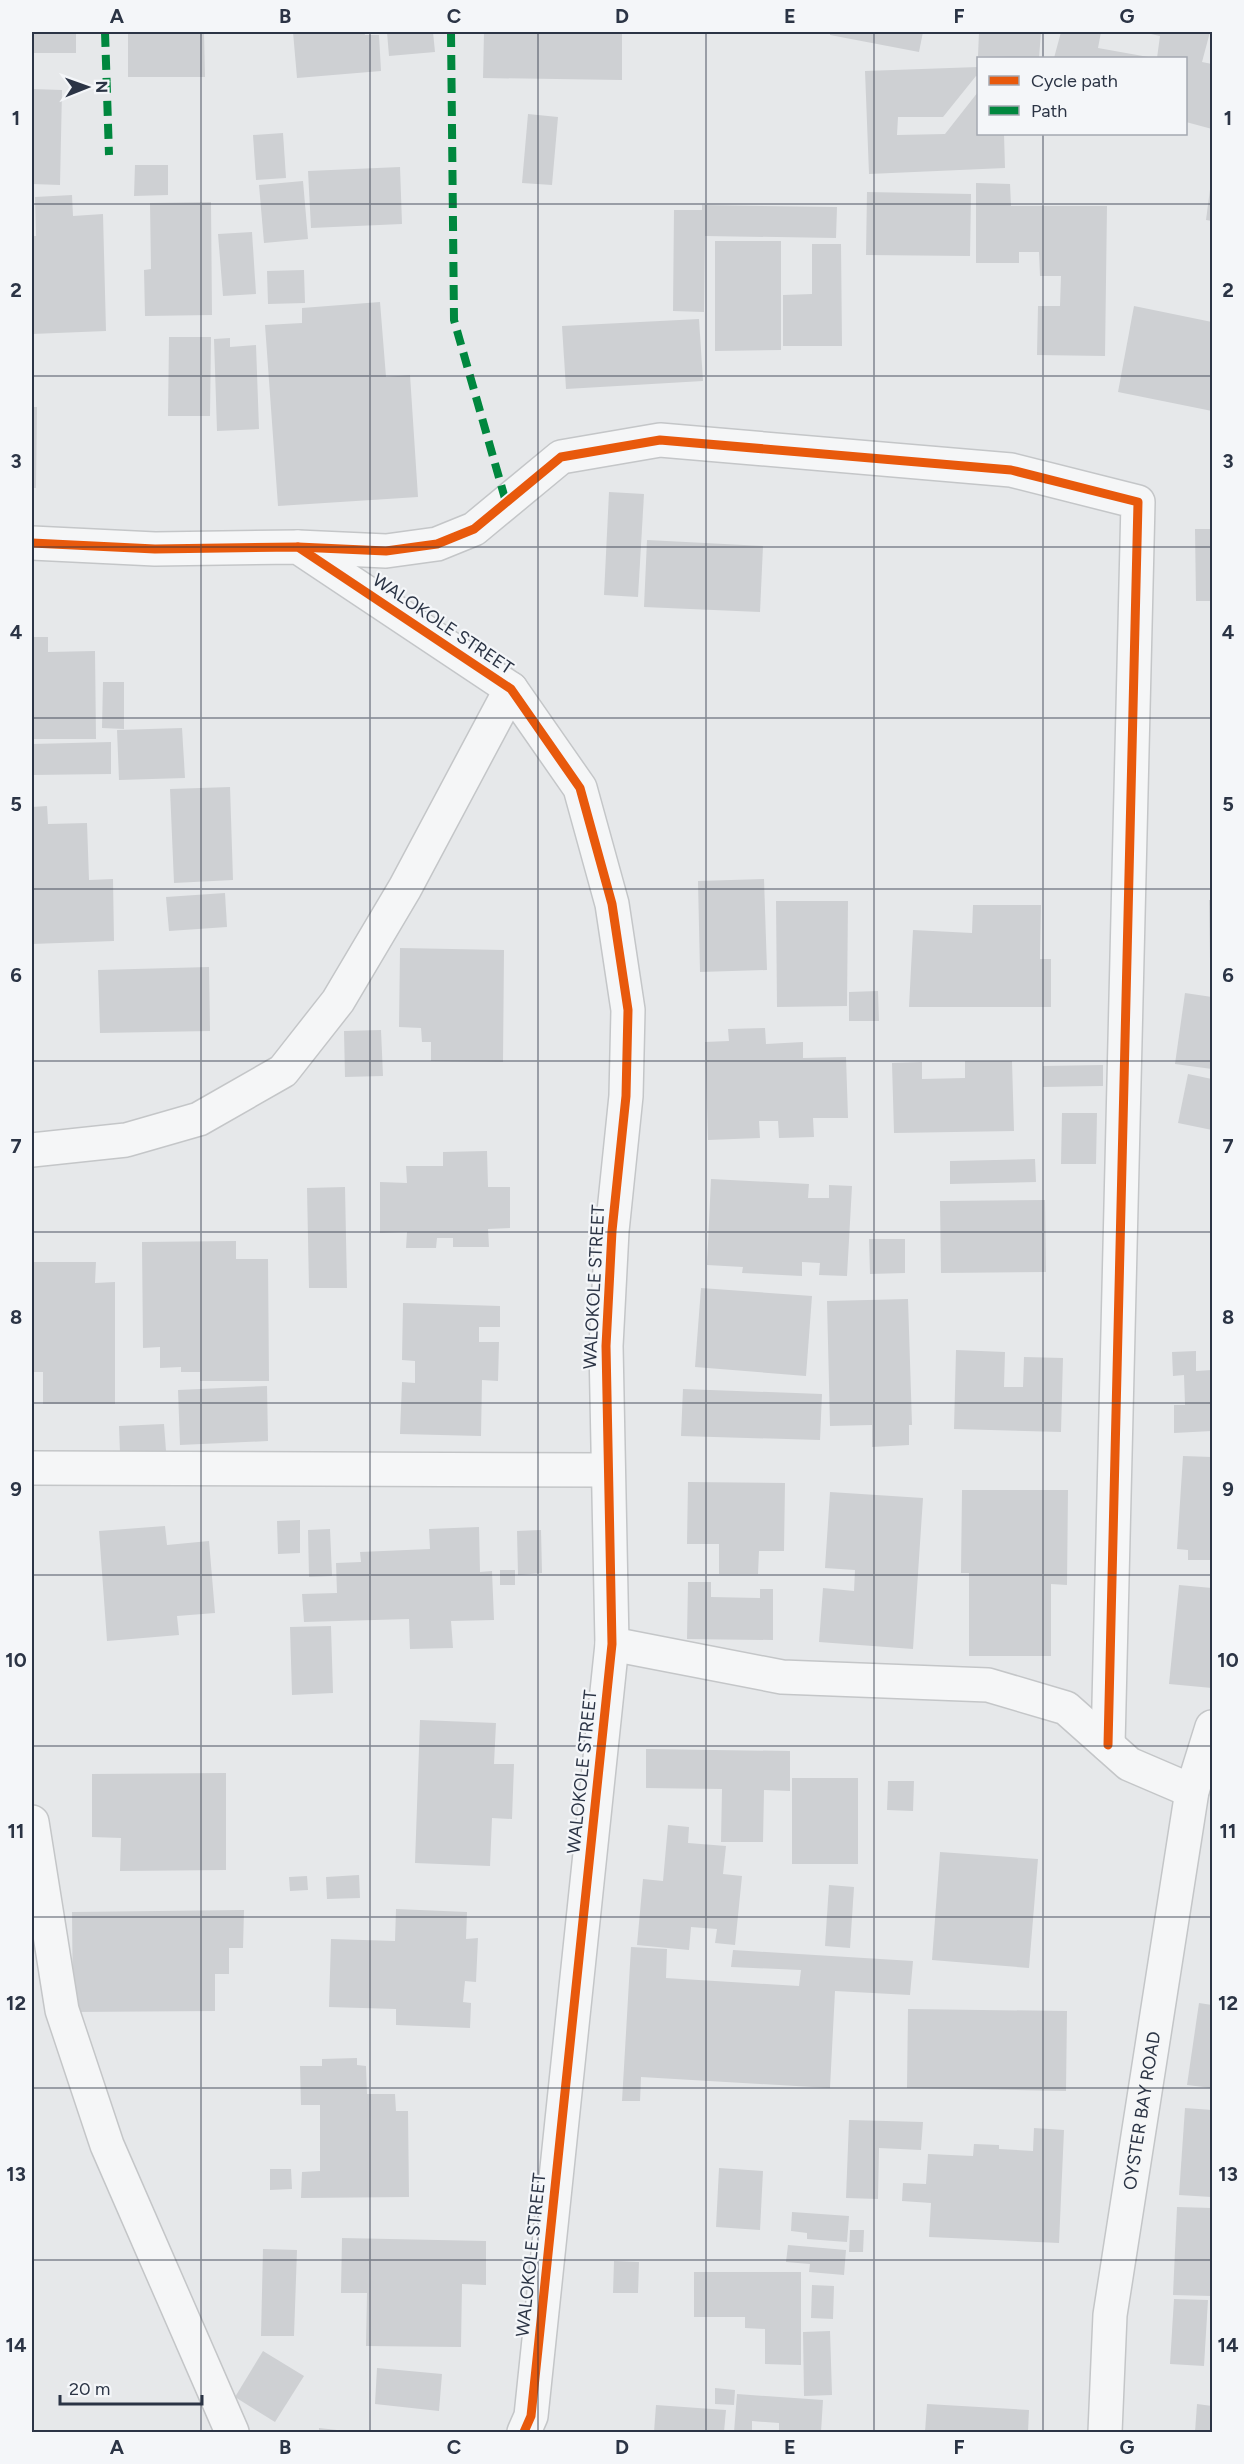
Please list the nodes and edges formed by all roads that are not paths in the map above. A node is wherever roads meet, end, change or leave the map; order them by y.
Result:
1 (32, 543) edge
2 (298, 547) junction
3 (511, 689) junction
4 (32, 1150) edge
5 (32, 1467) edge
6 (608, 1470) junction
7 (612, 1644) junction
8 (1212, 1727) edge
9 (1108, 1745) junction
10 (1192, 1791) junction
11 (32, 1822) edge
12 (232, 2433) edge
13 (524, 2433) edge
14 (1105, 2433) edge

1 - 2 street
2 - 3 street, WALOKOLE STREET
2 - 9 street
3 - 4 street
3 - 6 street, WALOKOLE STREET
5 - 6 street
6 - 7 street, WALOKOLE STREET
7 - 9 street
7 - 13 street, WALOKOLE STREET
8 - 10 street, OYSTER BAY ROAD
9 - 10 street
10 - 14 street, OYSTER BAY ROAD
11 - 12 street

